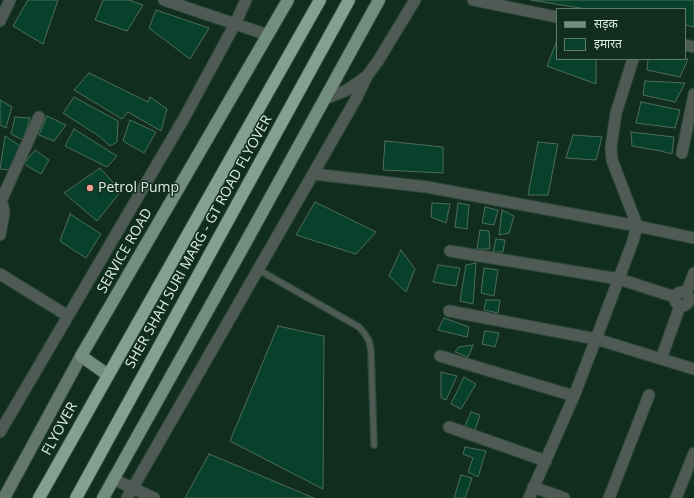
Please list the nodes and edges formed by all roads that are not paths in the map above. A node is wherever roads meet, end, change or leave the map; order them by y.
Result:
1 (10, 0) edge
2 (164, 0) edge
3 (246, 0) edge
4 (320, 0) edge
5 (349, 0) edge
6 (379, 0) edge
7 (415, 0) edge
8 (473, 0) edge
9 (285, 1) edge
10 (556, 17) edge
11 (0, 21) edge
12 (235, 24) junction
13 (268, 35) junction
14 (633, 60) edge
15 (367, 76) junction
16 (694, 94) edge
17 (325, 99) junction
18 (40, 117) dead end
19 (682, 153) dead end
20 (313, 174) junction
21 (0, 200) edge
22 (637, 226) junction
23 (0, 235) edge
24 (694, 238) edge
25 (450, 251) dead end
26 (259, 270) junction
27 (694, 272) edge
28 (0, 274) edge
29 (619, 279) junction
30 (685, 300) edge
31 (449, 311) dead end
32 (68, 316) junction
33 (596, 339) junction
34 (80, 356) junction
35 (440, 356) dead end
36 (661, 359) junction
37 (694, 369) edge
38 (108, 375) junction
39 (649, 395) dead end
40 (574, 396) junction
41 (449, 427) dead end
42 (1, 428) edge
43 (374, 445) dead end
44 (694, 453) edge
45 (546, 461) junction
46 (113, 479) junction
47 (133, 488) junction
48 (533, 488) junction
49 (4, 498) edge
50 (39, 498) edge
51 (76, 498) edge
52 (102, 498) edge
53 (127, 498) edge
54 (154, 498) edge
55 (529, 498) edge
56 (564, 498) edge
57 (609, 498) edge
58 (676, 498) edge

1 - 11 street
2 - 12 street
3 - 12 street
4 - 38 highway, SHER SHAH SURI MARG - GT ROAD FLYOVER
5 - 51 highway, SHER SHAH SURI MARG - GT ROAD FLYOVER
6 - 17 main road
7 - 15 street
8 - 10 street
9 - 13 main road, SERVICE ROAD
12 - 13 street
12 - 32 street
13 - 34 main road, SERVICE ROAD
14 - 22 street
15 - 17 street
15 - 20 street
16 - 19 street
17 - 46 main road
18 - 21 street
20 - 22 street
20 - 26 street
21 - 23 street
22 - 24 street
22 - 29 street
25 - 29 street
26 - 43 lane
26 - 47 street
27 - 30 street
28 - 32 street
29 - 30 street
29 - 33 street
30 - 36 street
31 - 33 street
32 - 42 street
33 - 36 street
33 - 40 street
34 - 38 main road
34 - 49 street, SERVICE ROAD
35 - 40 street
36 - 37 street
38 - 50 highway, FLYOVER
39 - 57 street
40 - 45 street
41 - 45 street
44 - 58 street
45 - 48 street
46 - 47 street
46 - 52 main road
47 - 53 street
47 - 54 street
48 - 55 street
48 - 56 street

